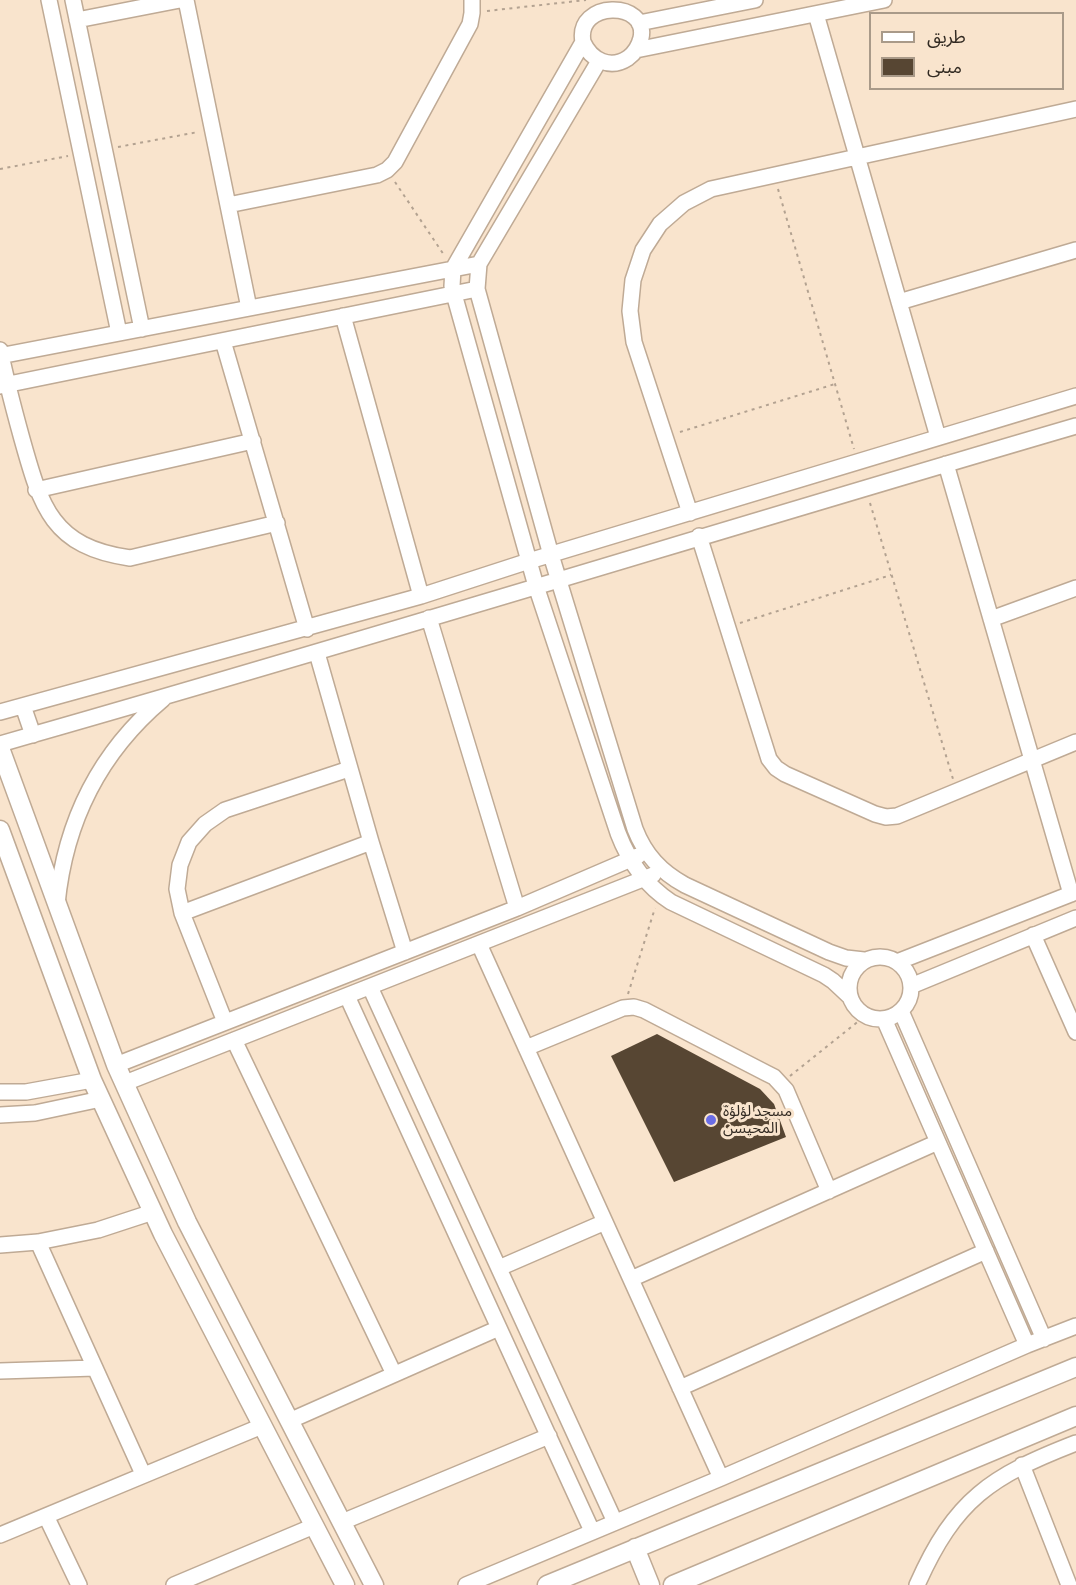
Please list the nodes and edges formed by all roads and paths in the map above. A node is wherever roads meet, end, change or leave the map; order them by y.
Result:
1 (49, 0) edge
2 (73, 0) edge
3 (180, 0) edge
4 (186, 0) edge
5 (754, 0) edge
6 (884, 0) edge
7 (616, 2) edge
8 (591, 3) edge
9 (472, 6) edge
10 (816, 14) junction
11 (77, 20) junction
12 (639, 23) junction
13 (583, 42) junction
14 (636, 50) junction
15 (599, 61) junction
16 (1076, 109) edge
17 (857, 157) junction
18 (387, 170) junction
19 (228, 205) junction
20 (1076, 250) edge
21 (479, 264) junction
22 (453, 269) junction
23 (477, 289) junction
24 (454, 294) junction
25 (899, 302) junction
26 (249, 308) junction
27 (343, 316) junction
28 (142, 329) junction
29 (119, 333) junction
30 (223, 341) junction
31 (0, 354) edge
32 (835, 384) dead end
33 (3, 386) edge
34 (1076, 396) edge
35 (1076, 426) edge
36 (665, 437) junction
37 (938, 437) junction
38 (253, 441) junction
39 (946, 464) junction
40 (36, 490) junction
41 (690, 513) junction
42 (277, 523) junction
43 (699, 537) junction
44 (551, 555) junction
45 (530, 561) junction
46 (891, 575) dead end
47 (558, 579) junction
48 (536, 586) junction
49 (1076, 588) edge
50 (421, 596) junction
51 (429, 618) junction
52 (991, 620) junction
53 (726, 627) junction
54 (307, 629) junction
55 (317, 653) junction
56 (167, 696) junction
57 (23, 706) junction
58 (0, 712) edge
59 (33, 735) junction
60 (1076, 742) edge
61 (0, 746) edge
62 (1031, 760) junction
63 (349, 769) junction
64 (0, 830) edge
65 (371, 842) junction
66 (646, 852) junction
67 (630, 861) junction
68 (663, 871) junction
69 (643, 879) junction
70 (1073, 893) edge
71 (659, 894) junction
72 (57, 904) junction
73 (1038, 907) junction
74 (517, 908) junction
75 (182, 913) junction
76 (1076, 918) edge
77 (1040, 933) junction
78 (479, 944) junction
79 (405, 952) junction
80 (864, 960) junction
81 (897, 962) junction
82 (911, 986) junction
83 (370, 987) junction
84 (347, 996) junction
85 (849, 996) junction
86 (623, 1008) junction
87 (901, 1011) junction
88 (865, 1016) junction
89 (884, 1019) junction
90 (225, 1023) junction
91 (1076, 1032) edge
92 (234, 1040) junction
93 (526, 1048) junction
94 (116, 1065) junction
95 (92, 1080) junction
96 (125, 1083) junction
97 (780, 1083) junction
98 (0, 1092) edge
99 (101, 1099) junction
100 (0, 1115) edge
101 (938, 1142) junction
102 (829, 1191) junction
103 (153, 1212) junction
104 (187, 1222) junction
105 (605, 1222) junction
106 (164, 1234) junction
107 (38, 1242) junction
108 (0, 1245) edge
109 (986, 1251) junction
110 (499, 1268) junction
111 (631, 1279) junction
112 (1076, 1326) edge
113 (499, 1328) junction
114 (1044, 1339) junction
115 (1027, 1346) junction
116 (1076, 1367) edge
117 (95, 1368) junction
118 (0, 1371) edge
119 (394, 1374) junction
120 (680, 1388) junction
121 (1076, 1416) edge
122 (289, 1420) junction
123 (262, 1426) junction
124 (549, 1436) junction
125 (1076, 1443) edge
126 (1022, 1465) junction
127 (143, 1474) junction
128 (721, 1478) junction
129 (46, 1516) junction
130 (342, 1522) junction
131 (615, 1522) junction
132 (314, 1526) junction
133 (592, 1532) junction
134 (0, 1535) edge
135 (635, 1548) junction
136 (79, 1585) edge
137 (174, 1585) edge
138 (345, 1585) edge
139 (374, 1585) edge
140 (466, 1585) edge
141 (547, 1585) edge
142 (650, 1585) edge
143 (673, 1585) edge
144 (917, 1585) edge
145 (1069, 1585) edge

1 - 29 street
2 - 11 street
3 - 11 street
4 - 19 street
5 - 12 street
6 - 10 street
7 - 8 street
7 - 12 street
8 - 9 path
8 - 13 street
9 - 18 street
10 - 14 street
10 - 17 street
11 - 28 street
12 - 14 street
13 - 15 street
13 - 22 street
14 - 15 street
15 - 21 street
16 - 17 street
17 - 25 street
17 - 36 street
18 - 19 street
18 - 22 path
19 - 26 street
20 - 25 street
21 - 22 street
21 - 23 street
22 - 24 street
22 - 26 street
23 - 24 street
23 - 44 street
24 - 27 street
24 - 45 street
25 - 37 street
26 - 28 street
27 - 30 street
27 - 50 street
28 - 29 street
29 - 31 street
30 - 33 street
30 - 38 street
31 - 33 street
32 - 36 path
33 - 40 street
34 - 37 street
35 - 39 street
36 - 41 street
37 - 41 street
38 - 40 street
38 - 42 street
39 - 43 street
39 - 52 street
40 - 42 street
41 - 44 street
42 - 54 street
43 - 47 street
43 - 53 street
44 - 45 street
44 - 47 street
45 - 48 street
45 - 50 street
46 - 53 path
47 - 48 street
47 - 66 street
48 - 51 street
48 - 67 street
49 - 52 street
50 - 54 street
51 - 55 street
51 - 74 street
52 - 62 street
53 - 62 street
54 - 57 street
55 - 56 street
55 - 63 street
56 - 59 street
56 - 72 street
57 - 58 street
57 - 59 street
59 - 61 street
60 - 62 street
61 - 72 street
62 - 70 street
63 - 65 street
63 - 75 street
64 - 95 street
65 - 75 street
65 - 79 street
66 - 67 street
66 - 68 street
67 - 69 street
67 - 74 street
68 - 69 street
68 - 80 street
69 - 71 street
69 - 78 street
70 - 73 street
71 - 85 street
71 - 86 path
72 - 94 street
73 - 77 street
73 - 81 street
74 - 79 street
75 - 90 street
76 - 77 street
77 - 82 street
77 - 91 street
78 - 83 street
78 - 93 street
79 - 90 street
80 - 81 street
80 - 85 street
81 - 82 street
82 - 87 street
83 - 84 street
83 - 110 street
84 - 92 street
84 - 113 street
85 - 88 street
86 - 93 street
86 - 97 street
87 - 89 street
87 - 114 street
88 - 89 street
88 - 97 path
89 - 101 street
90 - 94 street
92 - 96 street
92 - 119 street
93 - 105 street
94 - 96 street
95 - 98 street
95 - 99 street
96 - 104 street
97 - 102 street
99 - 100 street
99 - 103 street
101 - 102 street
101 - 109 street
102 - 111 street
103 - 106 street
103 - 107 street
104 - 106 street
104 - 122 street
105 - 110 street
105 - 111 street
106 - 123 street
107 - 108 street
107 - 117 street
109 - 115 street
109 - 120 street
110 - 131 street
111 - 120 street
112 - 114 street
113 - 119 street
113 - 124 street
114 - 115 street
115 - 128 street
116 - 135 street
117 - 118 street
117 - 127 street
119 - 122 street
120 - 128 street
121 - 143 street
122 - 130 street
123 - 127 street
123 - 132 street
124 - 130 street
124 - 133 street
125 - 126 street
126 - 144 street
126 - 145 street
127 - 129 street
128 - 131 street
129 - 134 street
129 - 136 street
130 - 139 street
131 - 133 street
132 - 137 street
132 - 138 street
133 - 140 street
135 - 141 street
135 - 142 street

